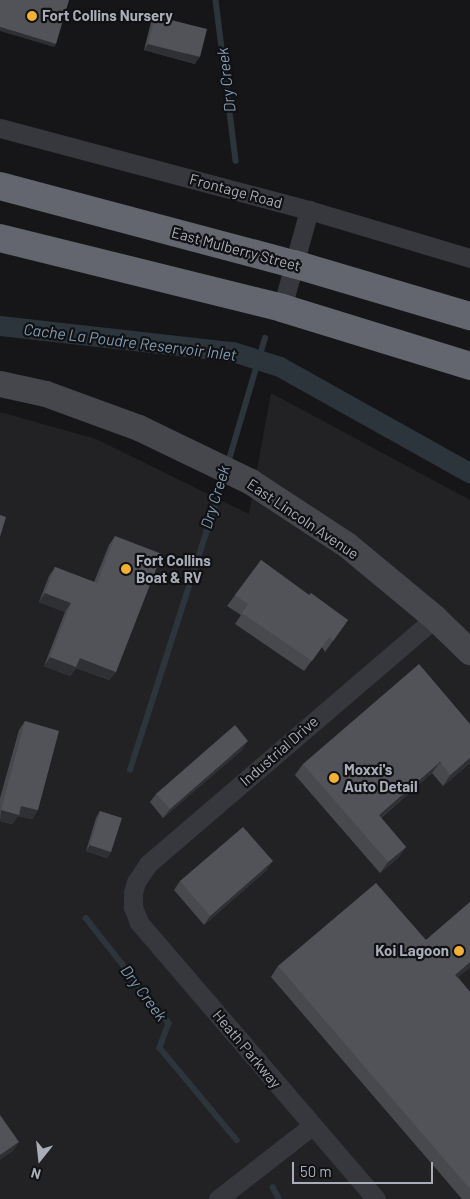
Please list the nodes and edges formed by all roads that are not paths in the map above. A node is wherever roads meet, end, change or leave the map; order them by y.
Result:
1 (0, 128) edge
2 (0, 186) edge
3 (309, 210) junction
4 (0, 238) edge
5 (470, 258) edge
6 (294, 264) junction
7 (282, 308) junction
8 (470, 316) edge
9 (470, 366) edge
10 (0, 384) edge
11 (435, 618) junction
12 (470, 652) edge
13 (134, 893) joint
14 (312, 1125) junction
15 (218, 1199) edge
16 (376, 1199) edge

1 - 3 street, Frontage Road
2 - 6 highway, East Mulberry Street
3 - 5 street, Frontage Road
3 - 6 street
4 - 7 highway
6 - 7 street
6 - 8 highway, East Mulberry Street
7 - 9 highway
10 - 11 street, East Lincoln Avenue
11 - 12 street, East Lincoln Avenue
11 - 13 street, Industrial Drive
13 - 14 street, Heath Parkway
14 - 15 street
14 - 16 street, Heath Parkway

